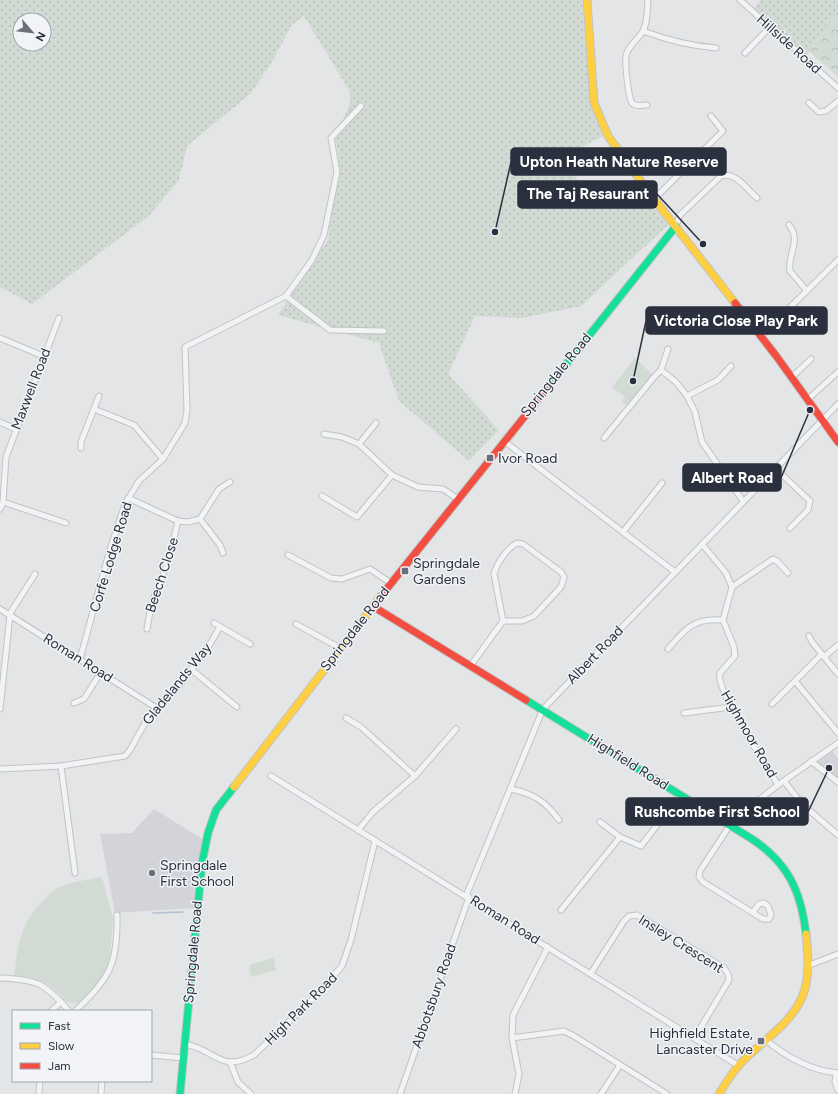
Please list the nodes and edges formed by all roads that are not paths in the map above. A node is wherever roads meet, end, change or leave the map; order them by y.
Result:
1 (587, 0) edge
2 (648, 0) edge
3 (740, 0) edge
4 (770, 27) junction
5 (643, 31) junction
6 (716, 48) dead end
7 (745, 53) dead end
8 (838, 88) edge
9 (838, 101) edge
10 (810, 103) dead end
11 (647, 105) dead end
12 (361, 106) dead end
13 (711, 116) dead end
14 (757, 198) dead end
15 (654, 199) junction
16 (789, 225) dead end
17 (676, 226) junction
18 (838, 260) edge
19 (807, 291) junction
20 (286, 296) junction
21 (59, 318) dead end
22 (384, 331) dead end
23 (761, 336) junction
24 (0, 338) edge
25 (668, 349) dead end
26 (43, 356) junction
27 (811, 359) dead end
28 (731, 366) dead end
29 (661, 370) junction
30 (838, 372) edge
31 (792, 377) junction
32 (99, 396) dead end
33 (687, 396) junction
34 (807, 400) junction
35 (838, 404) edge
36 (94, 409) junction
37 (822, 420) junction
38 (0, 422) edge
39 (376, 423) dead end
40 (16, 429) junction
41 (324, 434) dead end
42 (604, 438) dead end
43 (504, 441) junction
44 (838, 442) edge
45 (359, 444) junction
46 (81, 448) dead end
47 (163, 459) junction
48 (775, 468) junction
49 (392, 475) junction
50 (230, 482) dead end
51 (662, 483) dead end
52 (322, 496) dead end
53 (128, 498) junction
54 (458, 499) junction
55 (743, 501) junction
56 (2, 502) junction
57 (0, 509) edge
58 (200, 519) junction
59 (178, 521) junction
60 (66, 523) dead end
61 (790, 528) dead end
62 (623, 532) junction
63 (702, 544) junction
64 (223, 553) dead end
65 (288, 555) dead end
66 (675, 572) junction
67 (788, 573) dead end
68 (34, 574) dead end
69 (391, 583) junction
70 (732, 587) junction
71 (374, 606) junction
72 (0, 609) edge
73 (10, 615) junction
74 (723, 620) junction
75 (503, 621) junction
76 (214, 623) dead end
77 (296, 624) dead end
78 (220, 627) junction
79 (147, 629) dead end
80 (809, 636) dead end
81 (250, 644) dead end
82 (838, 645) edge
83 (340, 648) junction
84 (668, 649) dead end
85 (823, 655) junction
86 (80, 659) junction
87 (471, 665) junction
88 (192, 670) junction
89 (101, 672) junction
90 (838, 674) edge
91 (795, 681) junction
92 (74, 703) dead end
93 (772, 704) dead end
94 (155, 707) junction
95 (237, 707) dead end
96 (731, 707) junction
97 (0, 709) edge
98 (543, 709) junction
99 (684, 713) dead end
100 (346, 718) dead end
101 (456, 729) dead end
102 (838, 734) edge
103 (838, 743) edge
104 (812, 761) junction
105 (60, 766) junction
106 (0, 769) edge
107 (271, 776) dead end
108 (415, 776) junction
109 (784, 781) junction
110 (838, 782) edge
111 (778, 784) junction
112 (510, 789) junction
113 (680, 795) junction
114 (559, 820) dead end
115 (600, 822) dead end
116 (730, 826) junction
117 (358, 830) junction
118 (838, 835) edge
119 (620, 837) junction
120 (375, 841) junction
121 (75, 873) dead end
122 (468, 897) junction
123 (561, 910) dead end
124 (753, 912) dead end
125 (117, 915) dead end
126 (548, 947) junction
127 (838, 954) edge
128 (807, 966) junction
129 (591, 973) junction
130 (0, 978) edge
131 (61, 1002) junction
132 (52, 1010) edge
133 (68, 1010) edge
134 (76, 1010) edge
135 (695, 1037) junction
136 (512, 1038) junction
137 (766, 1040) junction
138 (184, 1044) junction
139 (152, 1056) edge
140 (183, 1058) junction
141 (230, 1062) junction
142 (620, 1065) junction
143 (739, 1066) junction
144 (837, 1073) edge
145 (40, 1082) edge
146 (102, 1082) edge
147 (838, 1090) edge
148 (39, 1094) edge
149 (101, 1094) edge
150 (180, 1094) edge
151 (250, 1094) edge
152 (400, 1094) edge
153 (516, 1094) edge
154 (602, 1094) edge
155 (667, 1094) edge
156 (719, 1094) edge

1 - 15 street
2 - 5 street
3 - 4 street, Hillside Road
4 - 7 street
4 - 8 street, Hillside Road
5 - 6 street
5 - 11 street
9 - 10 street
12 - 20 street, Corfe Lodge Road
13 - 15 street
14 - 17 street
15 - 17 street
16 - 19 street
17 - 23 street
17 - 43 street, Springdale Road
18 - 19 street
19 - 23 street
20 - 22 street
20 - 47 street, Corfe Lodge Road
21 - 26 street, Maxwell Road
23 - 31 street
24 - 26 street
25 - 29 street
26 - 40 street, Maxwell Road
27 - 31 street
28 - 33 street
29 - 33 street
29 - 42 street
30 - 34 street
31 - 34 street
32 - 36 street
33 - 55 street
34 - 37 street
35 - 37 street, Albert Road
36 - 46 street
36 - 47 street
37 - 44 street
37 - 48 street, Albert Road
38 - 40 street
39 - 45 street
40 - 56 street, Maxwell Road
41 - 45 street
43 - 54 street, Springdale Road
43 - 62 street
45 - 49 street
47 - 53 street, Corfe Lodge Road
48 - 55 street, Albert Road
48 - 61 street
49 - 52 street
49 - 54 street
50 - 58 street
51 - 62 street
53 - 59 street, Beech Close
53 - 86 street, Corfe Lodge Road
54 - 69 street, Springdale Road
55 - 63 street, Albert Road
56 - 57 street, Maxwell Road
56 - 60 street
58 - 59 street, Beech Close
58 - 64 street
59 - 79 street, Beech Close
62 - 66 street
63 - 66 street, Albert Road
63 - 70 street
65 - 69 street
66 - 98 street, Albert Road
67 - 70 street
68 - 73 street
69 - 71 street, Springdale Road
70 - 74 street
71 - 83 street, Springdale Road
71 - 87 street, Highfield Road
72 - 73 street, Roman Road
73 - 86 street, Roman Road
73 - 97 street
74 - 84 street
74 - 96 street, Highmoor Road
75 - 75 street
75 - 87 street
76 - 78 street, Gladelands Way
77 - 83 street
78 - 81 street, Gladelands Way
78 - 88 street, Gladelands Way
80 - 85 street
82 - 85 street
83 - 138 street, Springdale Road
85 - 90 street
85 - 91 street
86 - 89 street, Roman Road
87 - 98 street, Highfield Road
88 - 94 street, Gladelands Way
88 - 95 street
89 - 92 street
89 - 94 street, Roman Road
91 - 93 street
91 - 102 street
94 - 105 street, Gladelands Way
96 - 99 street
96 - 111 street, Highmoor Road
98 - 112 street, Albert Road
98 - 113 street, Highfield Road
100 - 108 street
101 - 108 street
103 - 104 street
104 - 109 street
104 - 110 street
105 - 106 street, Gladelands Way
105 - 121 street
107 - 117 street, Roman Road
108 - 117 street
109 - 111 street
109 - 118 street
111 - 116 street
112 - 114 street
112 - 122 street, Albert Road
113 - 116 street, Highfield Road
113 - 119 street
115 - 119 street
116 - 124 street
116 - 128 street, Highfield Road
117 - 120 street, Roman Road
119 - 123 street
120 - 122 street, Roman Road
120 - 141 street, High Park Road
122 - 126 street, Roman Road
122 - 152 street, Abbotsbury Road
125 - 134 street
126 - 129 street, Roman Road
126 - 136 street
127 - 128 street
128 - 137 street, Highfield Road
129 - 135 street, Roman Road
129 - 135 street, Insley Crescent
130 - 131 street
131 - 132 street
131 - 133 street
135 - 143 street, Roman Road
136 - 142 street
136 - 153 street
137 - 143 street, Highfield Road
137 - 144 street
138 - 140 street, Springdale Road
138 - 141 street
139 - 140 street
140 - 150 street, Springdale Road
141 - 151 street
142 - 154 street
142 - 155 street
143 - 156 street, Highfield Road
144 - 147 street
145 - 148 street
146 - 149 street

